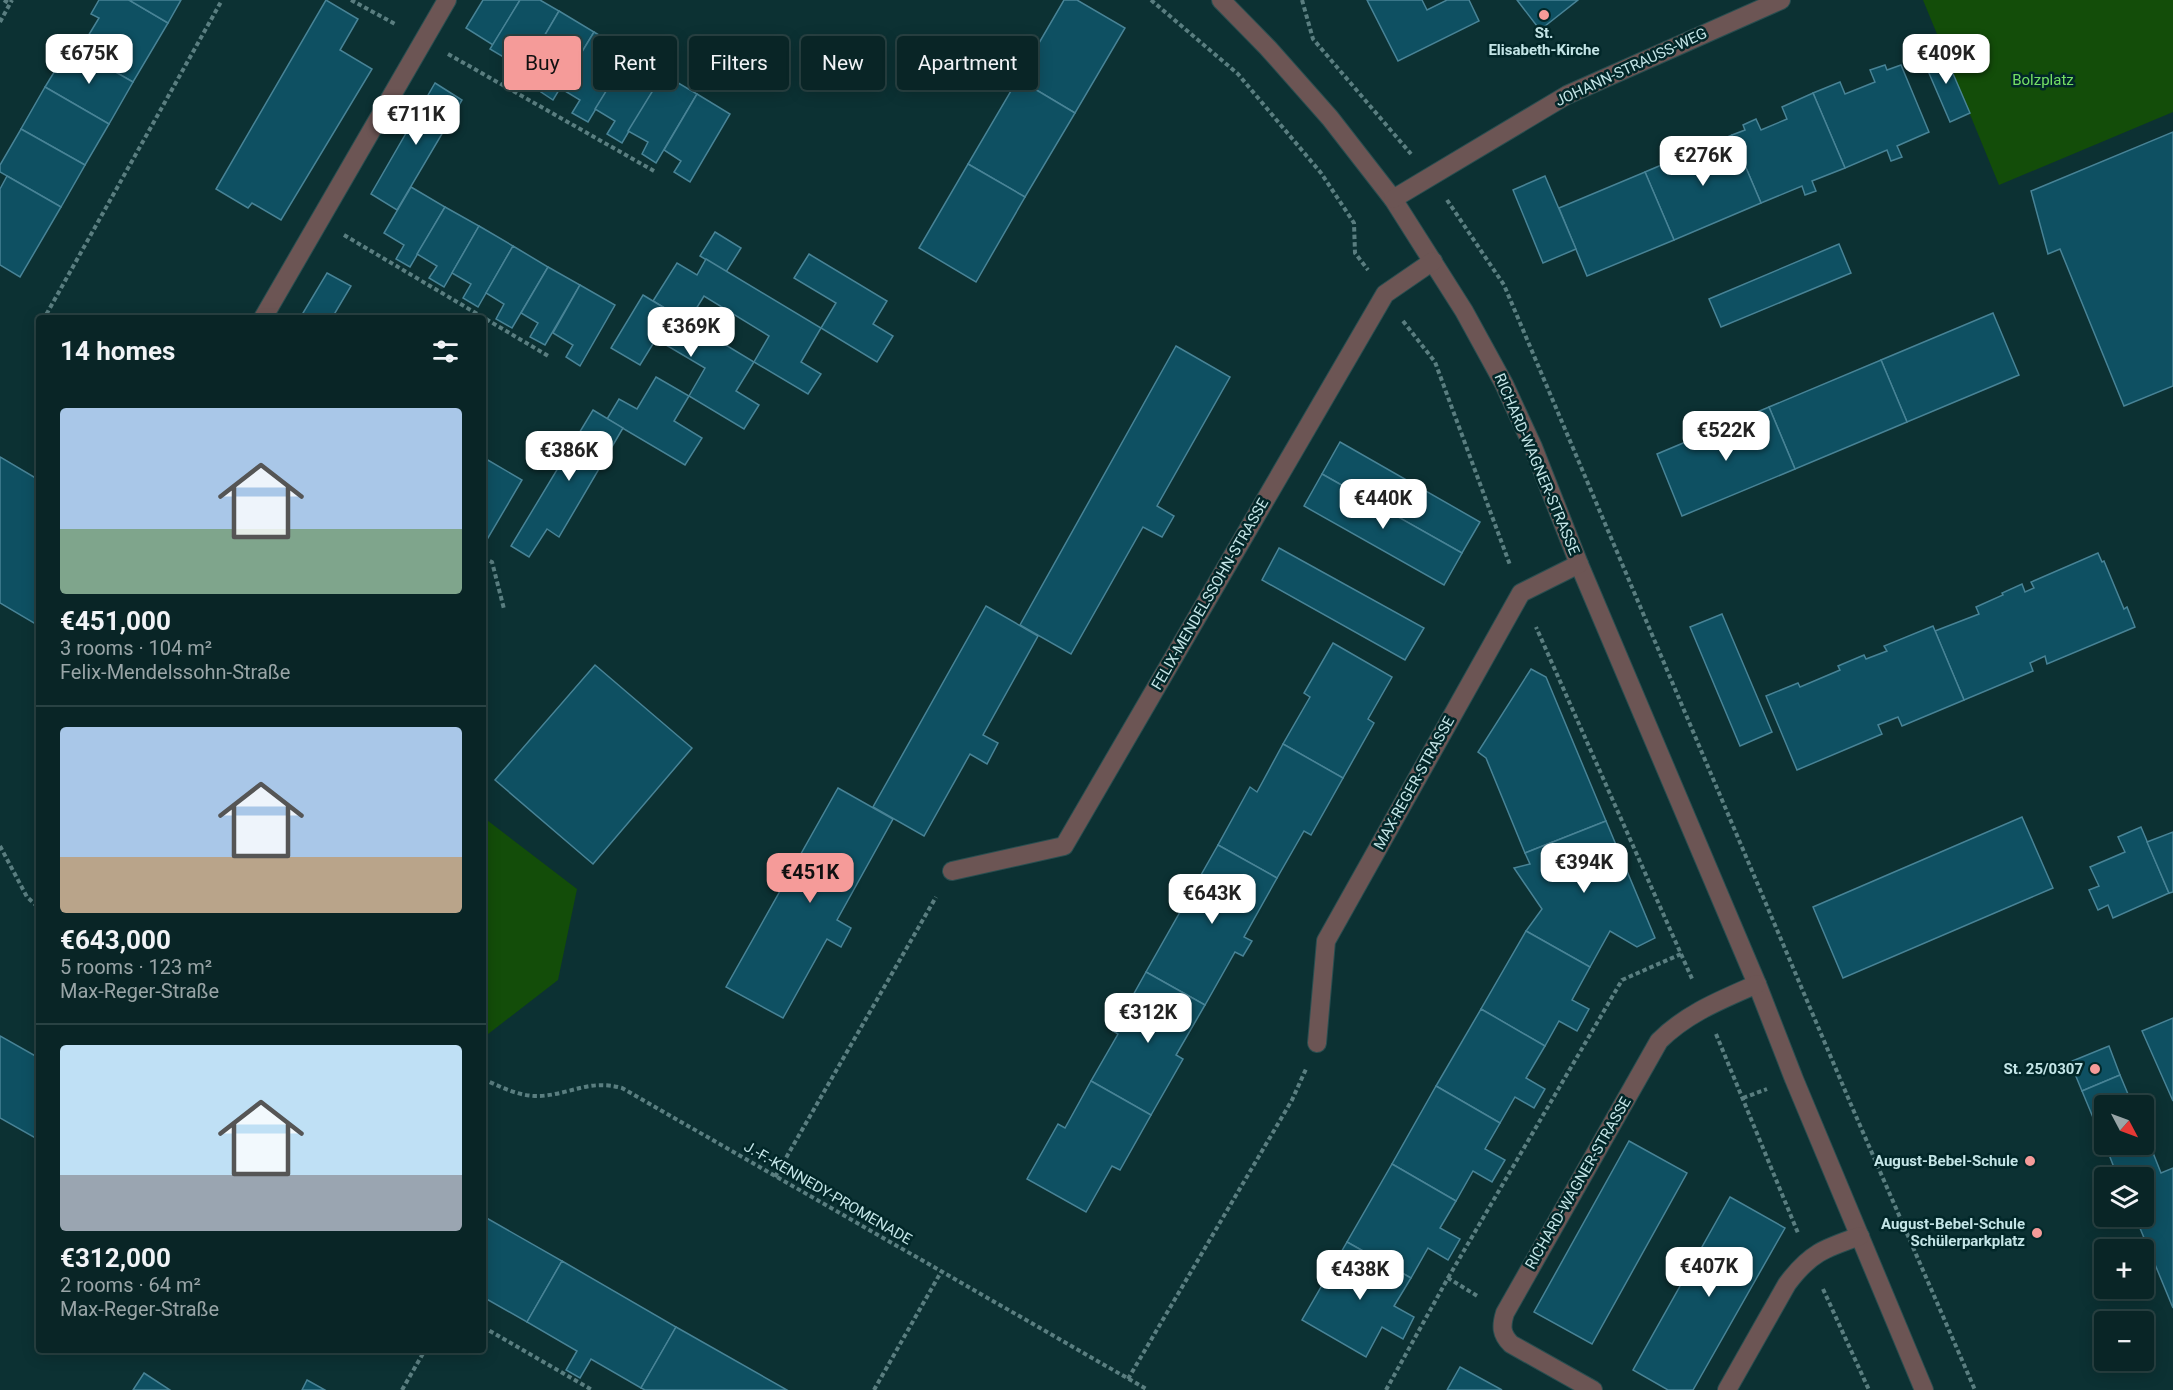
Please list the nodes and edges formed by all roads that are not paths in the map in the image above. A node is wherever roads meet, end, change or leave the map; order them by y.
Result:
1 (447, 0) edge
2 (1221, 0) edge
3 (1781, 0) edge
4 (1393, 199) junction
5 (1434, 261) junction
6 (265, 315) edge
7 (1579, 564) junction
8 (951, 870) road end
9 (1757, 984) junction
10 (1317, 1043) road end
11 (1860, 1236) junction
12 (1593, 1390) edge
13 (1727, 1390) edge
14 (1924, 1390) edge

1 - 6 street
2 - 4 street, RICHARD-WAGNER-STRASSE
3 - 4 street, JOHANN-STRAUSS-WEG
4 - 5 street, RICHARD-WAGNER-STRASSE
5 - 7 street, RICHARD-WAGNER-STRASSE
5 - 8 street, FELIX-MENDELSSOHN-STRASSE
7 - 9 street, RICHARD-WAGNER-STRASSE
7 - 10 street, MAX-REGER-STRASSE
9 - 11 street, RICHARD-WAGNER-STRASSE
9 - 12 street, RICHARD-WAGNER-STRASSE
11 - 13 street
11 - 14 street, RICHARD-WAGNER-STRASSE

